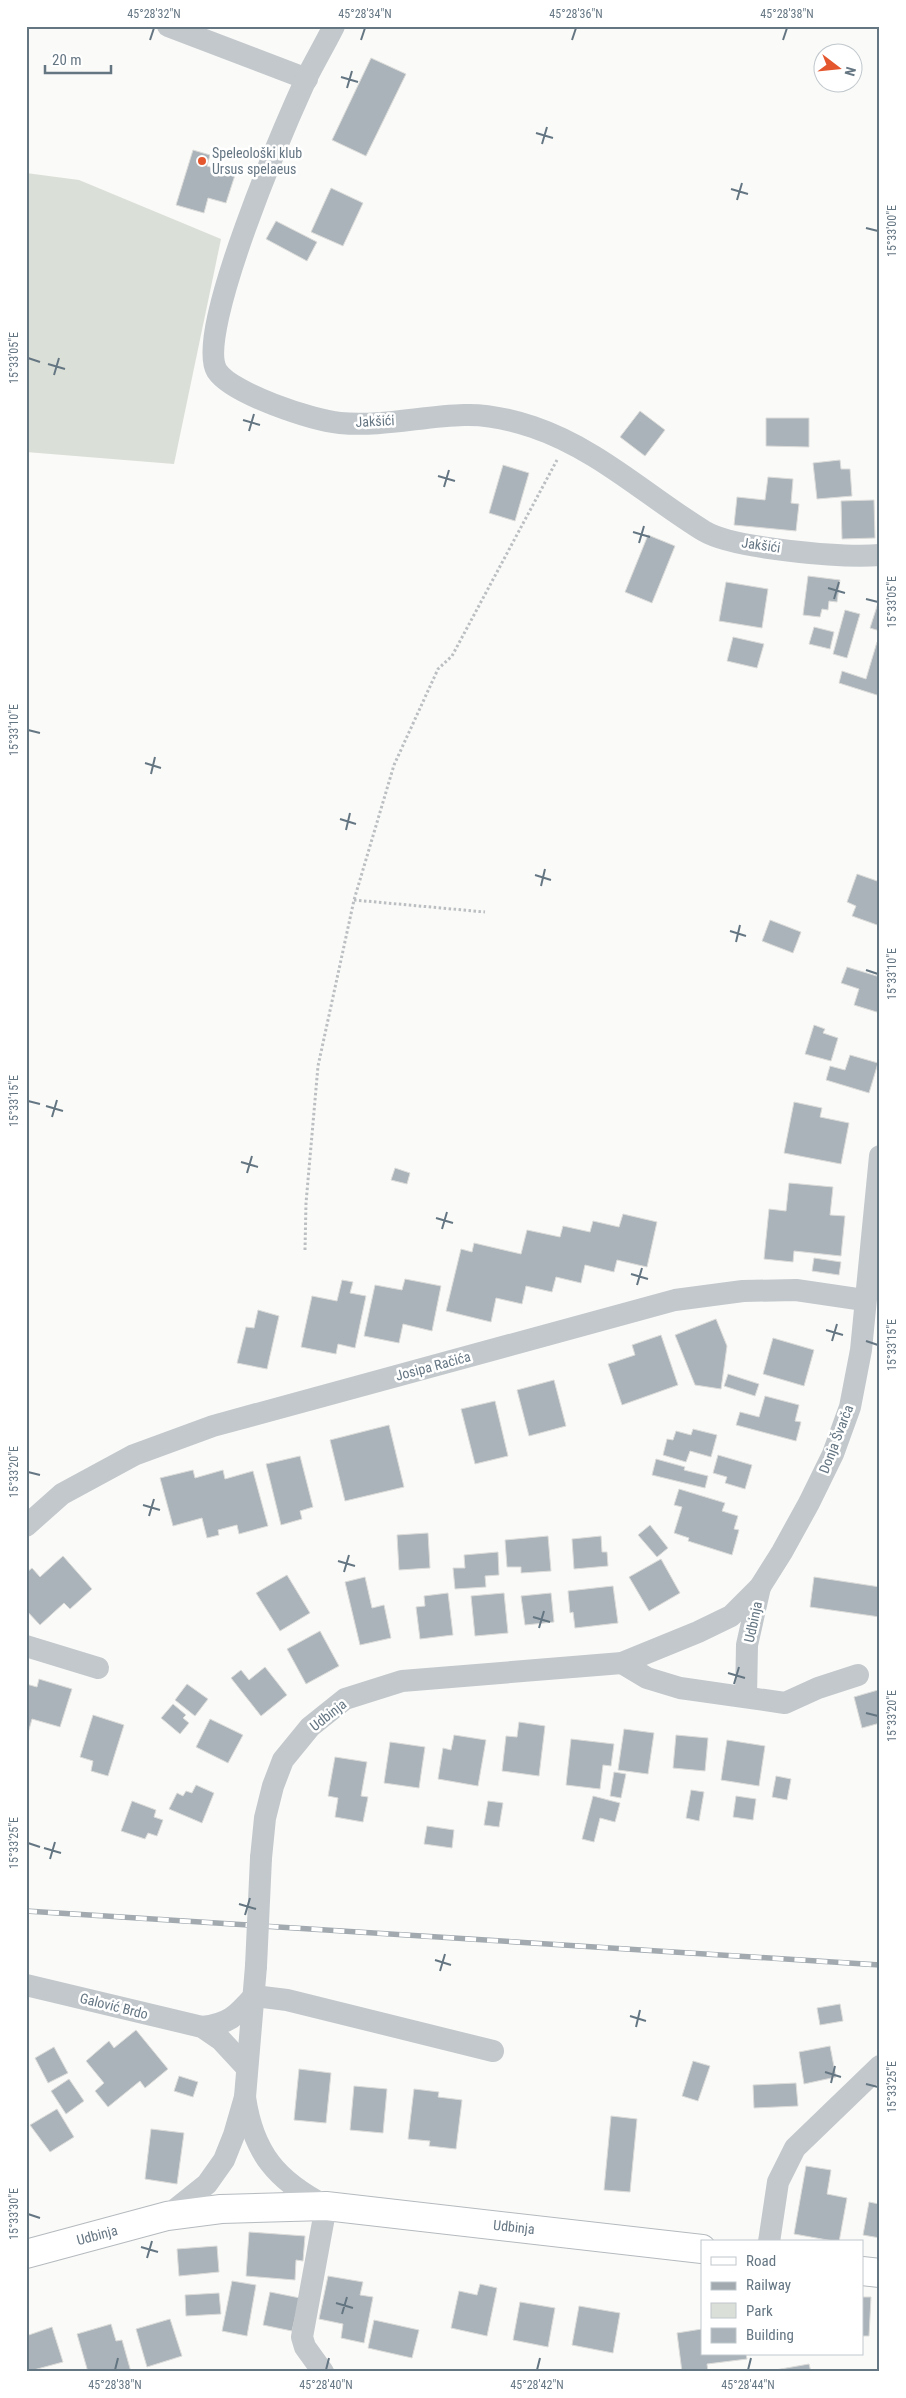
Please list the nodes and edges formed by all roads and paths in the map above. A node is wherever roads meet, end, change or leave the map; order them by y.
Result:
1 (168, 26) edge
2 (334, 26) edge
3 (306, 79) junction
4 (567, 442) junction
5 (880, 555) edge
6 (354, 900) junction
7 (485, 912) dead end
8 (880, 1156) edge
9 (305, 1250) dead end
10 (864, 1300) junction
11 (26, 1526) edge
12 (760, 1586) junction
13 (26, 1646) edge
14 (622, 1663) junction
15 (98, 1668) dead end
16 (858, 1675) dead end
17 (746, 1697) junction
18 (26, 1985) edge
19 (254, 1996) junction
20 (202, 2028) junction
21 (493, 2051) dead end
22 (880, 2066) edge
23 (247, 2068) junction
24 (245, 2097) junction
25 (326, 2206) junction
26 (167, 2216) junction
27 (770, 2240) edge
28 (701, 2249) edge
29 (26, 2254) edge
30 (864, 2271) edge
31 (880, 2273) edge
32 (323, 2372) edge

1 - 3 street
2 - 3 street, Jakšići
3 - 4 street, Jakšići
4 - 5 street, Jakšići
4 - 6 path
6 - 7 path
6 - 9 path
8 - 10 street, Donja Švarča
10 - 11 street, Josipa Račića
10 - 12 street, Donja Švarča
12 - 14 street, Udbinja
12 - 17 street, Udbinja
13 - 15 street
14 - 17 street
14 - 19 street, Udbinja, bridge
16 - 17 street
18 - 20 street, Galović Brdo
19 - 20 street, Galović Brdo
19 - 21 street
19 - 23 street, Udbinja
20 - 23 street, Galović Brdo
22 - 27 street
23 - 24 street, Udbinja
24 - 25 street, Udbinja
24 - 26 street, Udbinja
25 - 26 main road, Udbinja
25 - 28 main road, Udbinja
25 - 32 street
26 - 29 main road, Udbinja
30 - 31 main road

